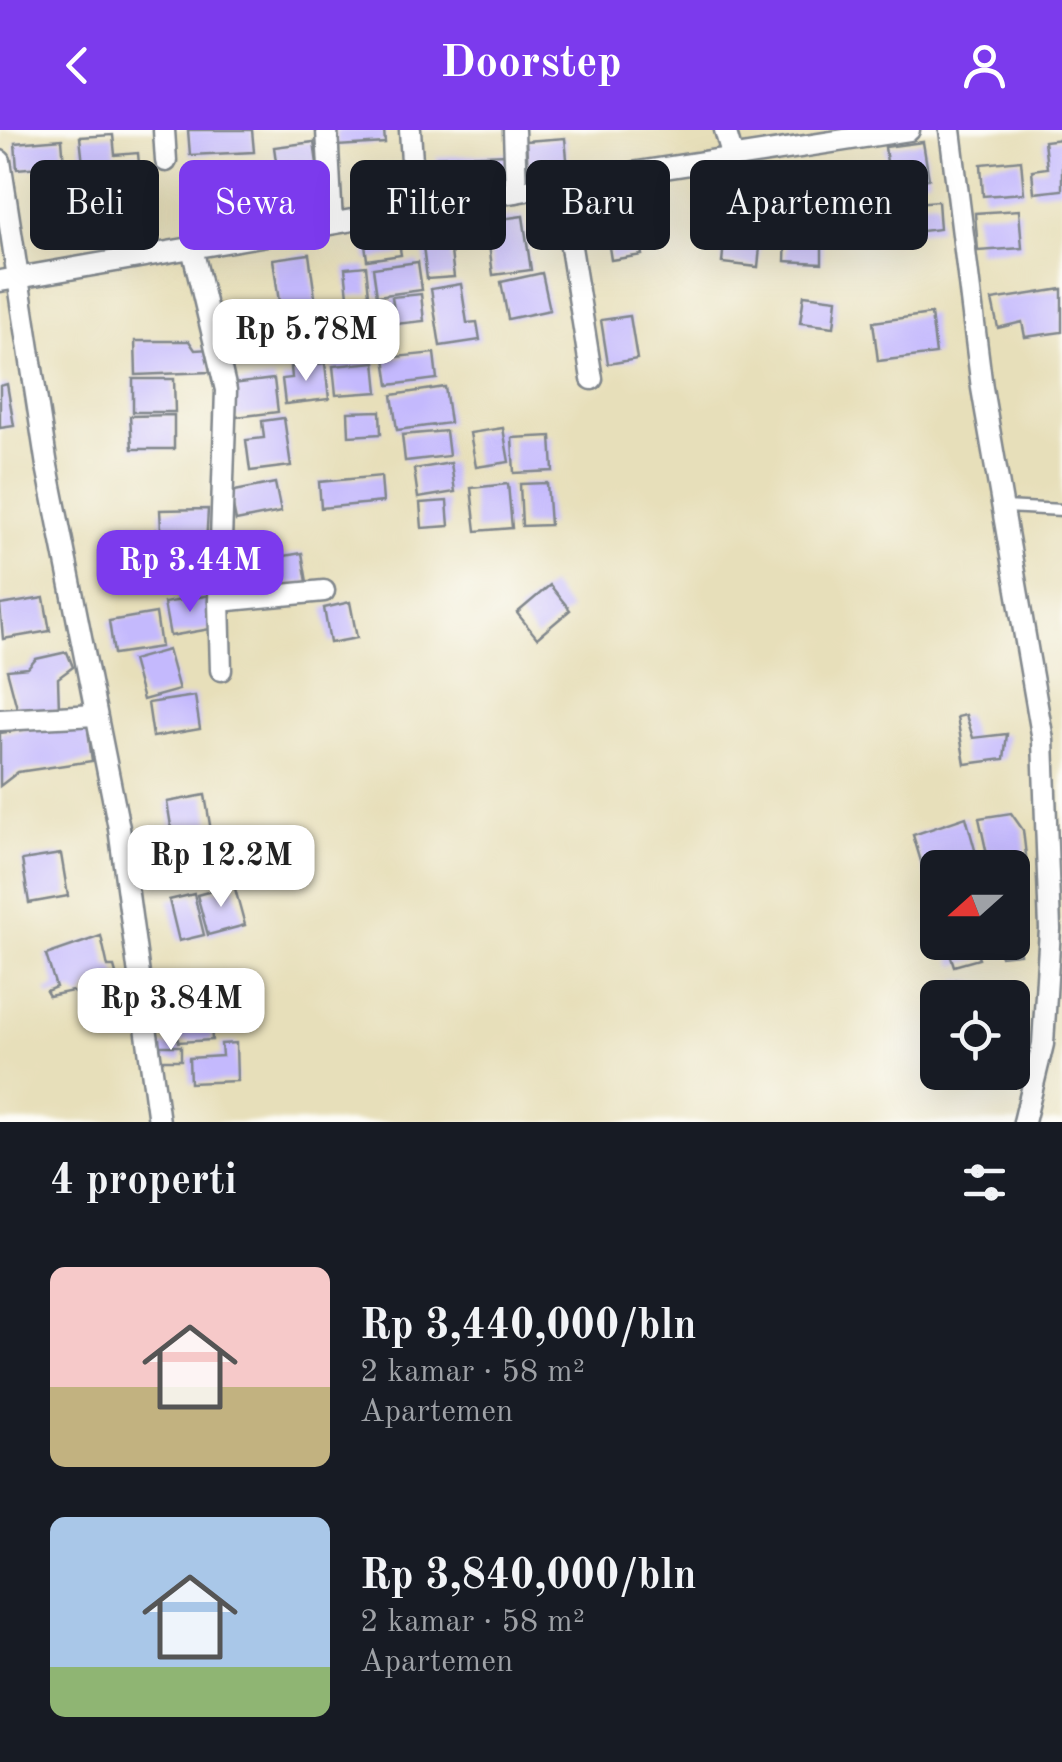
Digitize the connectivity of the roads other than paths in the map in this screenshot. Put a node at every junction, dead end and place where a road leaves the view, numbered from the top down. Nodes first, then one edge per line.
1 (164, 130) edge
2 (328, 130) edge
3 (410, 130) edge
4 (514, 130) edge
5 (725, 130) edge
6 (909, 130) edge
7 (950, 130) edge
8 (828, 136) edge
9 (733, 157) junction
10 (412, 160) edge
11 (0, 161) edge
12 (166, 161) dead end
13 (670, 167) edge
14 (526, 190) edge
15 (516, 192) junction
16 (506, 194) edge
17 (350, 220) edge
18 (332, 223) joint
19 (180, 250) edge
20 (192, 250) edge
21 (571, 250) edge
22 (9, 279) edge
23 (592, 379) dead end
24 (1002, 506) junction
25 (1062, 510) edge
26 (324, 591) dead end
27 (219, 601) junction
28 (220, 670) dead end
29 (96, 715) junction
30 (0, 720) edge
31 (159, 1122) edge
32 (1024, 1122) edge

1 - 12 street
2 - 18 street
3 - 10 street
4 - 15 street
5 - 9 street
6 - 8 street
7 - 24 street
8 - 9 street
9 - 13 street
11 - 22 street
14 - 15 street
15 - 16 street
17 - 18 street
19 - 22 street
20 - 27 street
21 - 23 street
22 - 29 street
24 - 25 lane
24 - 32 street
26 - 27 street
27 - 28 street
29 - 30 street
29 - 31 street

